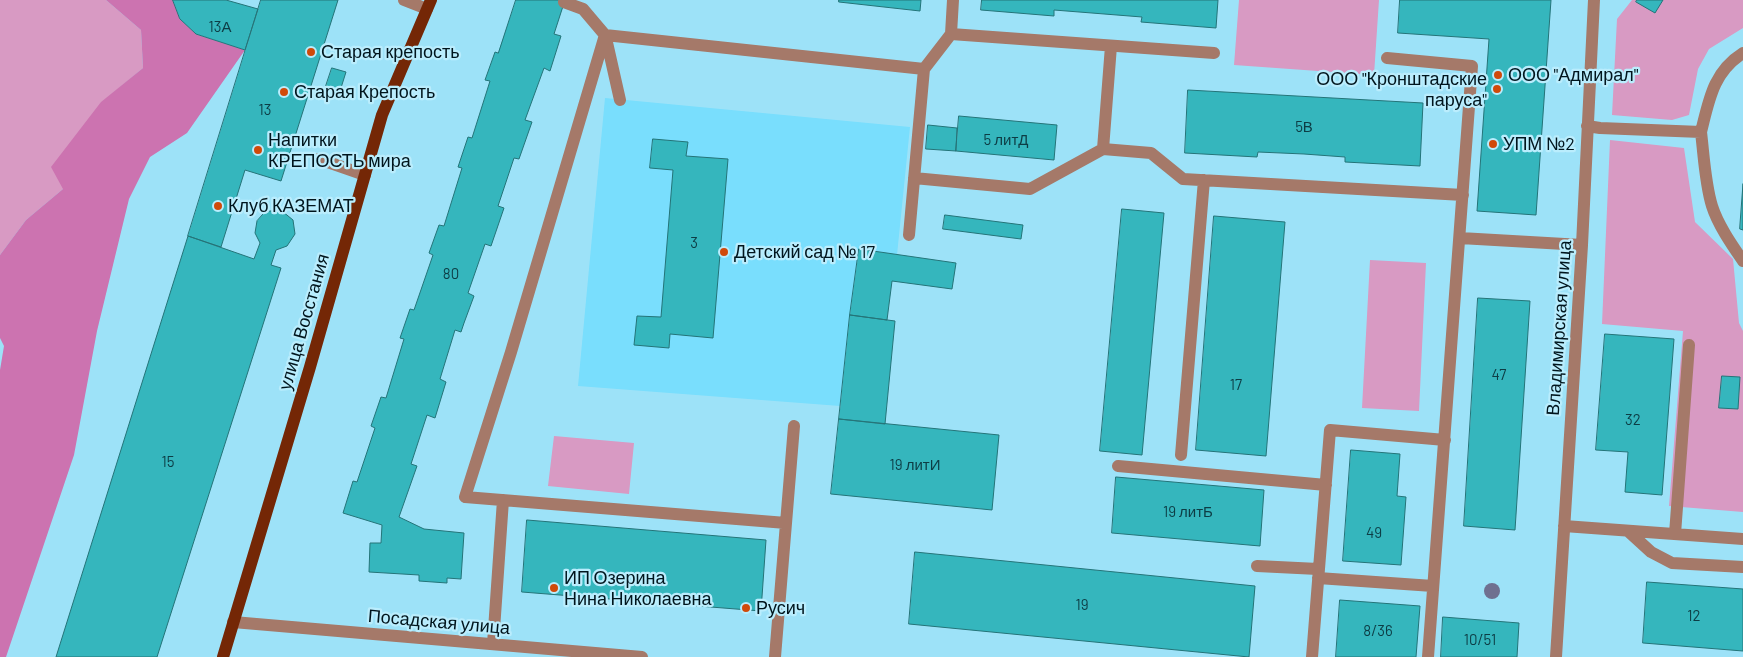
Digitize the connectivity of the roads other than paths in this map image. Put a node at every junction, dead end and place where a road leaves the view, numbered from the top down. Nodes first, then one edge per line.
1 (404, 0) edge
2 (953, 0) edge
3 (1594, 0) edge
4 (564, 2) dead end
5 (429, 4) edge
6 (951, 34) junction
7 (605, 35) junction
8 (1111, 46) junction
9 (1214, 53) dead end
10 (1743, 53) edge
11 (1387, 58) dead end
12 (924, 69) junction
13 (620, 100) dead end
14 (1587, 126) junction
15 (1701, 132) junction
16 (1103, 149) junction
17 (319, 159) dead end
18 (365, 175) junction
19 (914, 178) junction
20 (1204, 180) junction
21 (1463, 195) junction
22 (909, 236) dead end
23 (1460, 238) junction
24 (1582, 245) junction
25 (1743, 261) edge
26 (1689, 345) dead end
27 (794, 426) dead end
28 (1445, 440) junction
29 (1181, 455) dead end
30 (1118, 466) dead end
31 (1326, 485) junction
32 (503, 500) junction
33 (786, 523) junction
34 (1564, 526) junction
35 (1628, 531) junction
36 (1676, 534) junction
37 (1743, 539) edge
38 (1257, 566) dead end
39 (1743, 568) edge
40 (1318, 573) junction
41 (1433, 586) junction
42 (233, 622) junction
43 (493, 644) junction
44 (223, 657) edge
45 (637, 657) edge
46 (642, 657) edge
47 (776, 657) edge
48 (1312, 657) edge
49 (1428, 657) edge
50 (1556, 657) edge

1 - 5 street
2 - 6 street
3 - 14 street, Владимирская улица
4 - 7 street
5 - 18 main road, улица Восстания
6 - 8 street
6 - 12 street
7 - 12 street
7 - 13 street
7 - 32 street
8 - 9 street
8 - 16 street
10 - 15 street
11 - 21 street
12 - 19 street
14 - 15 street
14 - 24 street, Владимирская улица
15 - 25 street
16 - 19 street
16 - 20 street
17 - 18 street
18 - 42 main road, улица Восстания
19 - 22 street
20 - 21 street
20 - 29 street
21 - 23 street
23 - 24 street
23 - 28 street
24 - 34 street, Владимирская улица
26 - 36 street
27 - 33 street
28 - 31 street
28 - 41 street
30 - 31 street
31 - 40 street
32 - 33 street
32 - 43 street
33 - 47 street
34 - 35 street
34 - 50 street, Владимирская улица
35 - 36 street
35 - 39 street
36 - 37 street
38 - 40 street
40 - 41 street
40 - 48 street
41 - 49 street
42 - 43 street, Посадская улица
42 - 44 main road, улица Восстания
43 - 45 street, Посадская улица
45 - 46 street, Посадская улица

